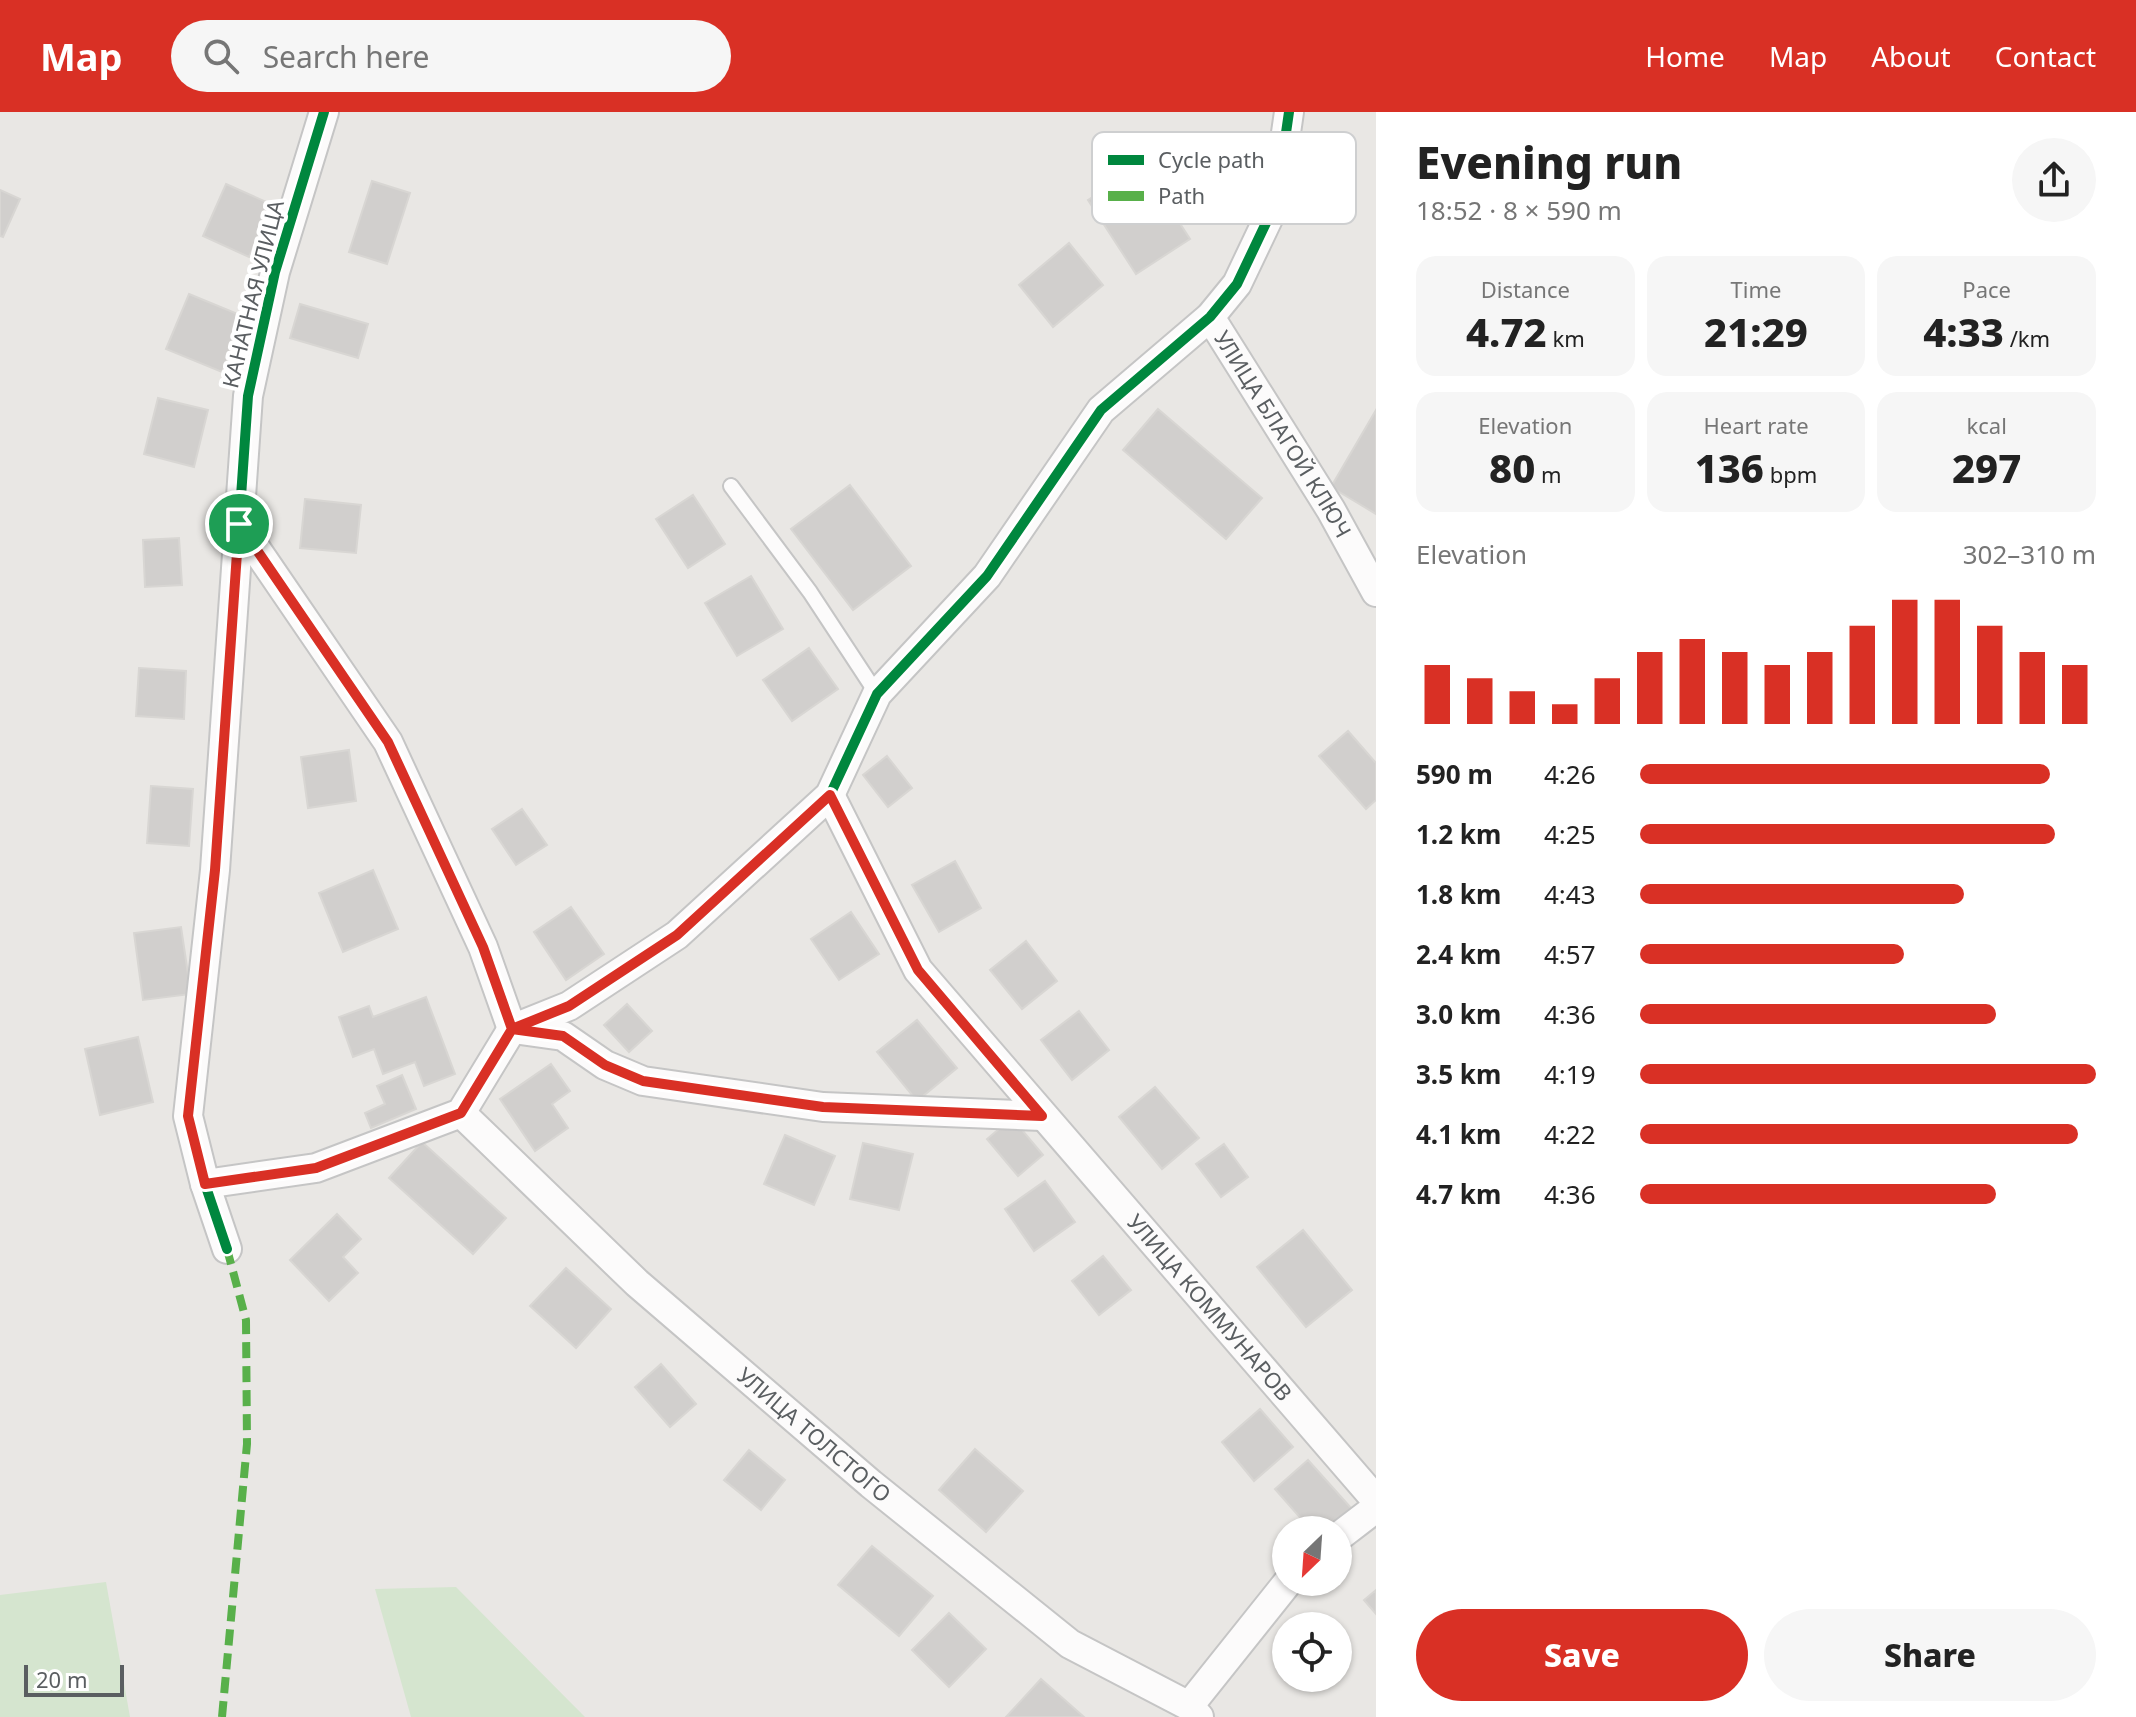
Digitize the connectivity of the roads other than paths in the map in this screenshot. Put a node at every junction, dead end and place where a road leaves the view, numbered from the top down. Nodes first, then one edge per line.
1 (324, 112) edge
2 (1289, 112) edge
3 (1286, 132) edge
4 (1266, 224) edge
5 (1210, 317) junction
6 (731, 486) dead end
7 (239, 524) junction
8 (1376, 592) edge
9 (877, 694) junction
10 (830, 795) junction
11 (512, 1029) junction
12 (461, 1113) junction
13 (1042, 1116) junction
14 (205, 1184) junction
15 (227, 1249) dead end
16 (1376, 1500) edge
17 (1376, 1508) edge
18 (1352, 1526) edge
19 (1278, 1596) edge
20 (1194, 1712) edge

1 - 7 street, КАНАТНАЯ УЛИЦА
2 - 3 street, УЛИЦА БЛАГОЙ КЛЮЧ
4 - 5 street, УЛИЦА БЛАГОЙ КЛЮЧ
5 - 8 street, УЛИЦА БЛАГОЙ КЛЮЧ
5 - 9 street, УЛИЦА БЛАГОЙ КЛЮЧ
6 - 9 lane
7 - 11 street
7 - 14 street, КАНАТНАЯ УЛИЦА
9 - 10 street, УЛИЦА БЛАГОЙ КЛЮЧ
10 - 11 street, УЛИЦА БЛАГОЙ КЛЮЧ
10 - 13 street, УЛИЦА КОММУНАРОВ
11 - 12 street
11 - 13 street
12 - 14 street
12 - 20 street, УЛИЦА ТОЛСТОГО
13 - 16 street, УЛИЦА КОММУНАРОВ
14 - 15 street, КАНАТНАЯ УЛИЦА
17 - 18 street
19 - 20 street

